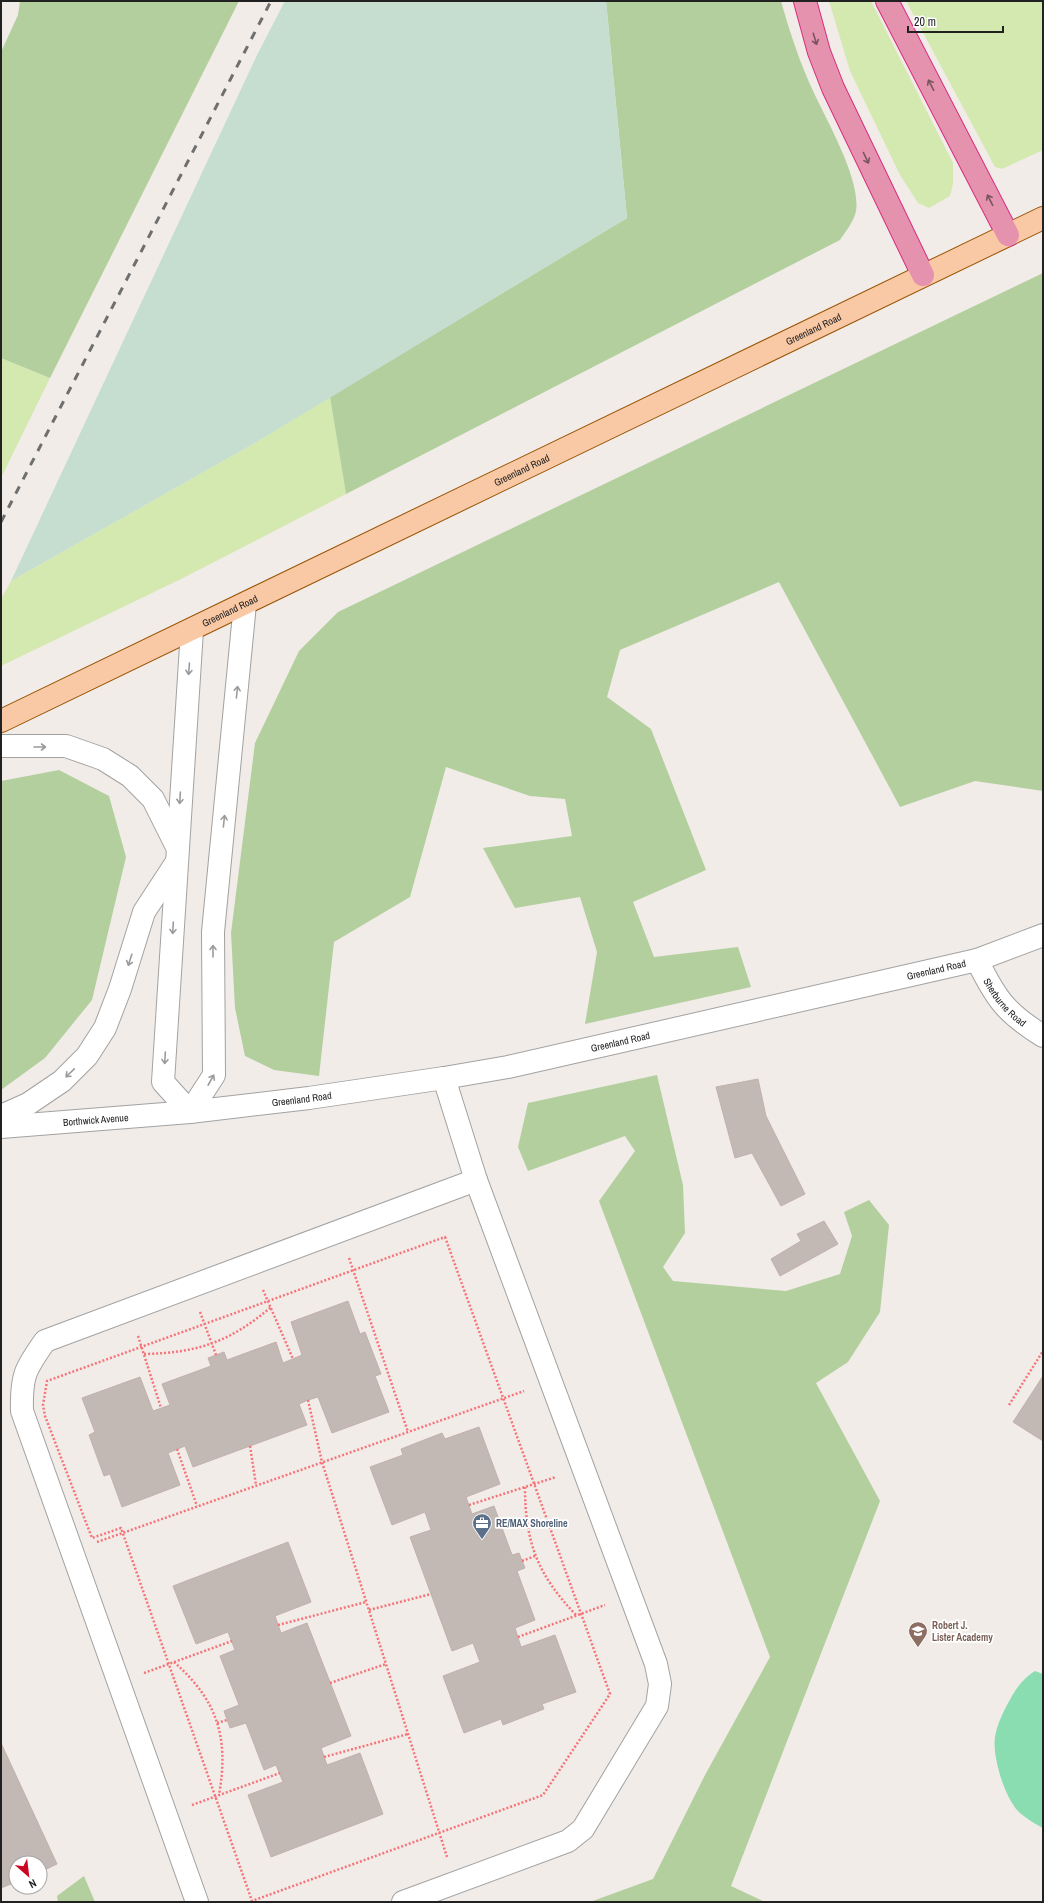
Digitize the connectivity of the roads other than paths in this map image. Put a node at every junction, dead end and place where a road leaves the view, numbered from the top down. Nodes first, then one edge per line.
1 (805, 1) edge
2 (887, 1) edge
3 (1043, 218) edge
4 (1008, 235) junction
5 (923, 275) junction
6 (245, 604) junction
7 (192, 630) junction
8 (1, 721) edge
9 (1, 746) edge
10 (177, 854) junction
11 (1043, 935) edge
12 (977, 960) junction
13 (1043, 1036) edge
14 (444, 1078) junction
15 (190, 1112) junction
16 (1, 1116) edge
17 (1, 1127) edge
18 (476, 1180) junction
19 (197, 1902) edge
20 (403, 1902) edge

1 -> 5 highway
4 -> 2 highway
3 - 4 main road, Greenland Road
4 - 5 main road, Greenland Road
5 - 6 main road, Greenland Road
6 - 7 main road, Greenland Road
15 -> 6 street
7 - 8 main road, Greenland Road
7 -> 10 street
9 -> 10 street
10 -> 15 street
10 -> 16 street
11 - 12 street, Greenland Road
12 - 13 street, Sherburne Road
12 - 14 street, Greenland Road
14 - 15 street, Greenland Road
14 - 18 street
15 - 17 street, Borthwick Avenue
18 - 19 street
18 - 20 street

